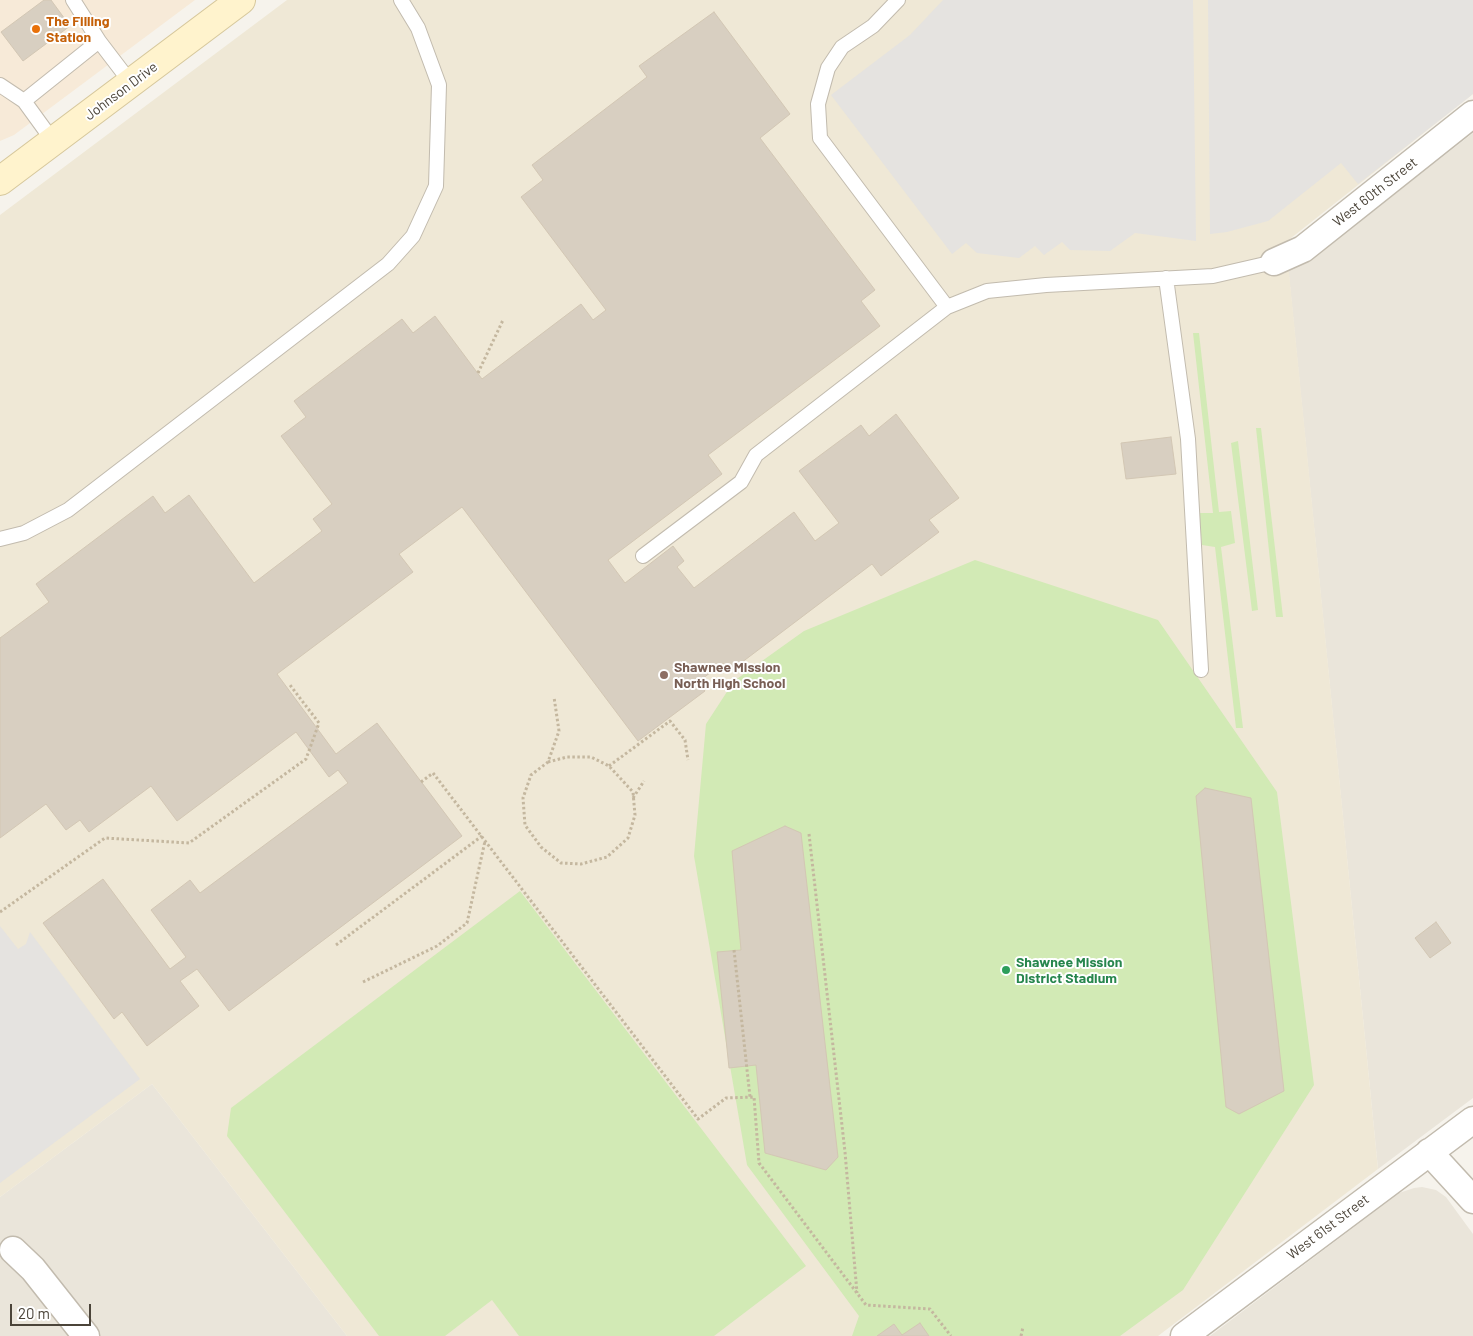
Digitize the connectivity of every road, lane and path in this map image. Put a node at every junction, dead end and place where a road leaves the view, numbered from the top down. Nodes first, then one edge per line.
1 (73, 0) edge
2 (241, 0) edge
3 (401, 0) edge
4 (898, 0) edge
5 (99, 41) junction
6 (131, 83) junction
7 (0, 85) edge
8 (24, 101) junction
9 (1473, 114) edge
10 (53, 141) junction
11 (0, 181) edge
12 (1274, 262) joint
13 (1166, 278) junction
14 (947, 307) junction
15 (503, 320) dead end
16 (478, 373) dead end
17 (0, 539) edge
18 (642, 556) dead end
19 (1200, 670) dead end
20 (290, 685) dead end
21 (554, 697) dead end
22 (688, 760) dead end
23 (548, 762) junction
24 (609, 766) junction
25 (421, 782) dead end
26 (644, 782) dead end
27 (633, 798) junction
28 (810, 834) dead end
29 (482, 836) junction
30 (485, 840) junction
31 (0, 912) edge
32 (336, 945) dead end
33 (734, 950) dead end
34 (363, 982) dead end
35 (750, 1097) junction
36 (1473, 1120) edge
37 (1429, 1152) junction
38 (1473, 1200) edge
39 (13, 1250) dead end
40 (858, 1294) junction
41 (1023, 1327) dead end
42 (86, 1336) edge
43 (951, 1336) edge
44 (1021, 1336) edge
45 (1184, 1336) edge

1 - 5 lane
2 - 6 main road, Johnson Drive
3 - 17 lane
4 - 14 lane
5 - 6 lane
5 - 8 lane
6 - 10 main road, Johnson Drive
7 - 8 lane
8 - 10 lane
9 - 12 street, West 60th Street
10 - 11 main road, Johnson Drive
12 - 13 lane
13 - 14 lane
13 - 19 lane
14 - 18 lane
15 - 16 path
20 - 31 path
21 - 23 path
22 - 24 path
23 - 24 path
23 - 27 path
24 - 27 path
25 - 29 path
26 - 27 path
28 - 40 path
29 - 30 path
29 - 32 path
30 - 34 path
30 - 35 path
33 - 35 path
35 - 40 path
36 - 37 street, West 61st Street
37 - 38 street
37 - 45 street, West 61st Street
39 - 42 street
40 - 43 path
41 - 44 path

